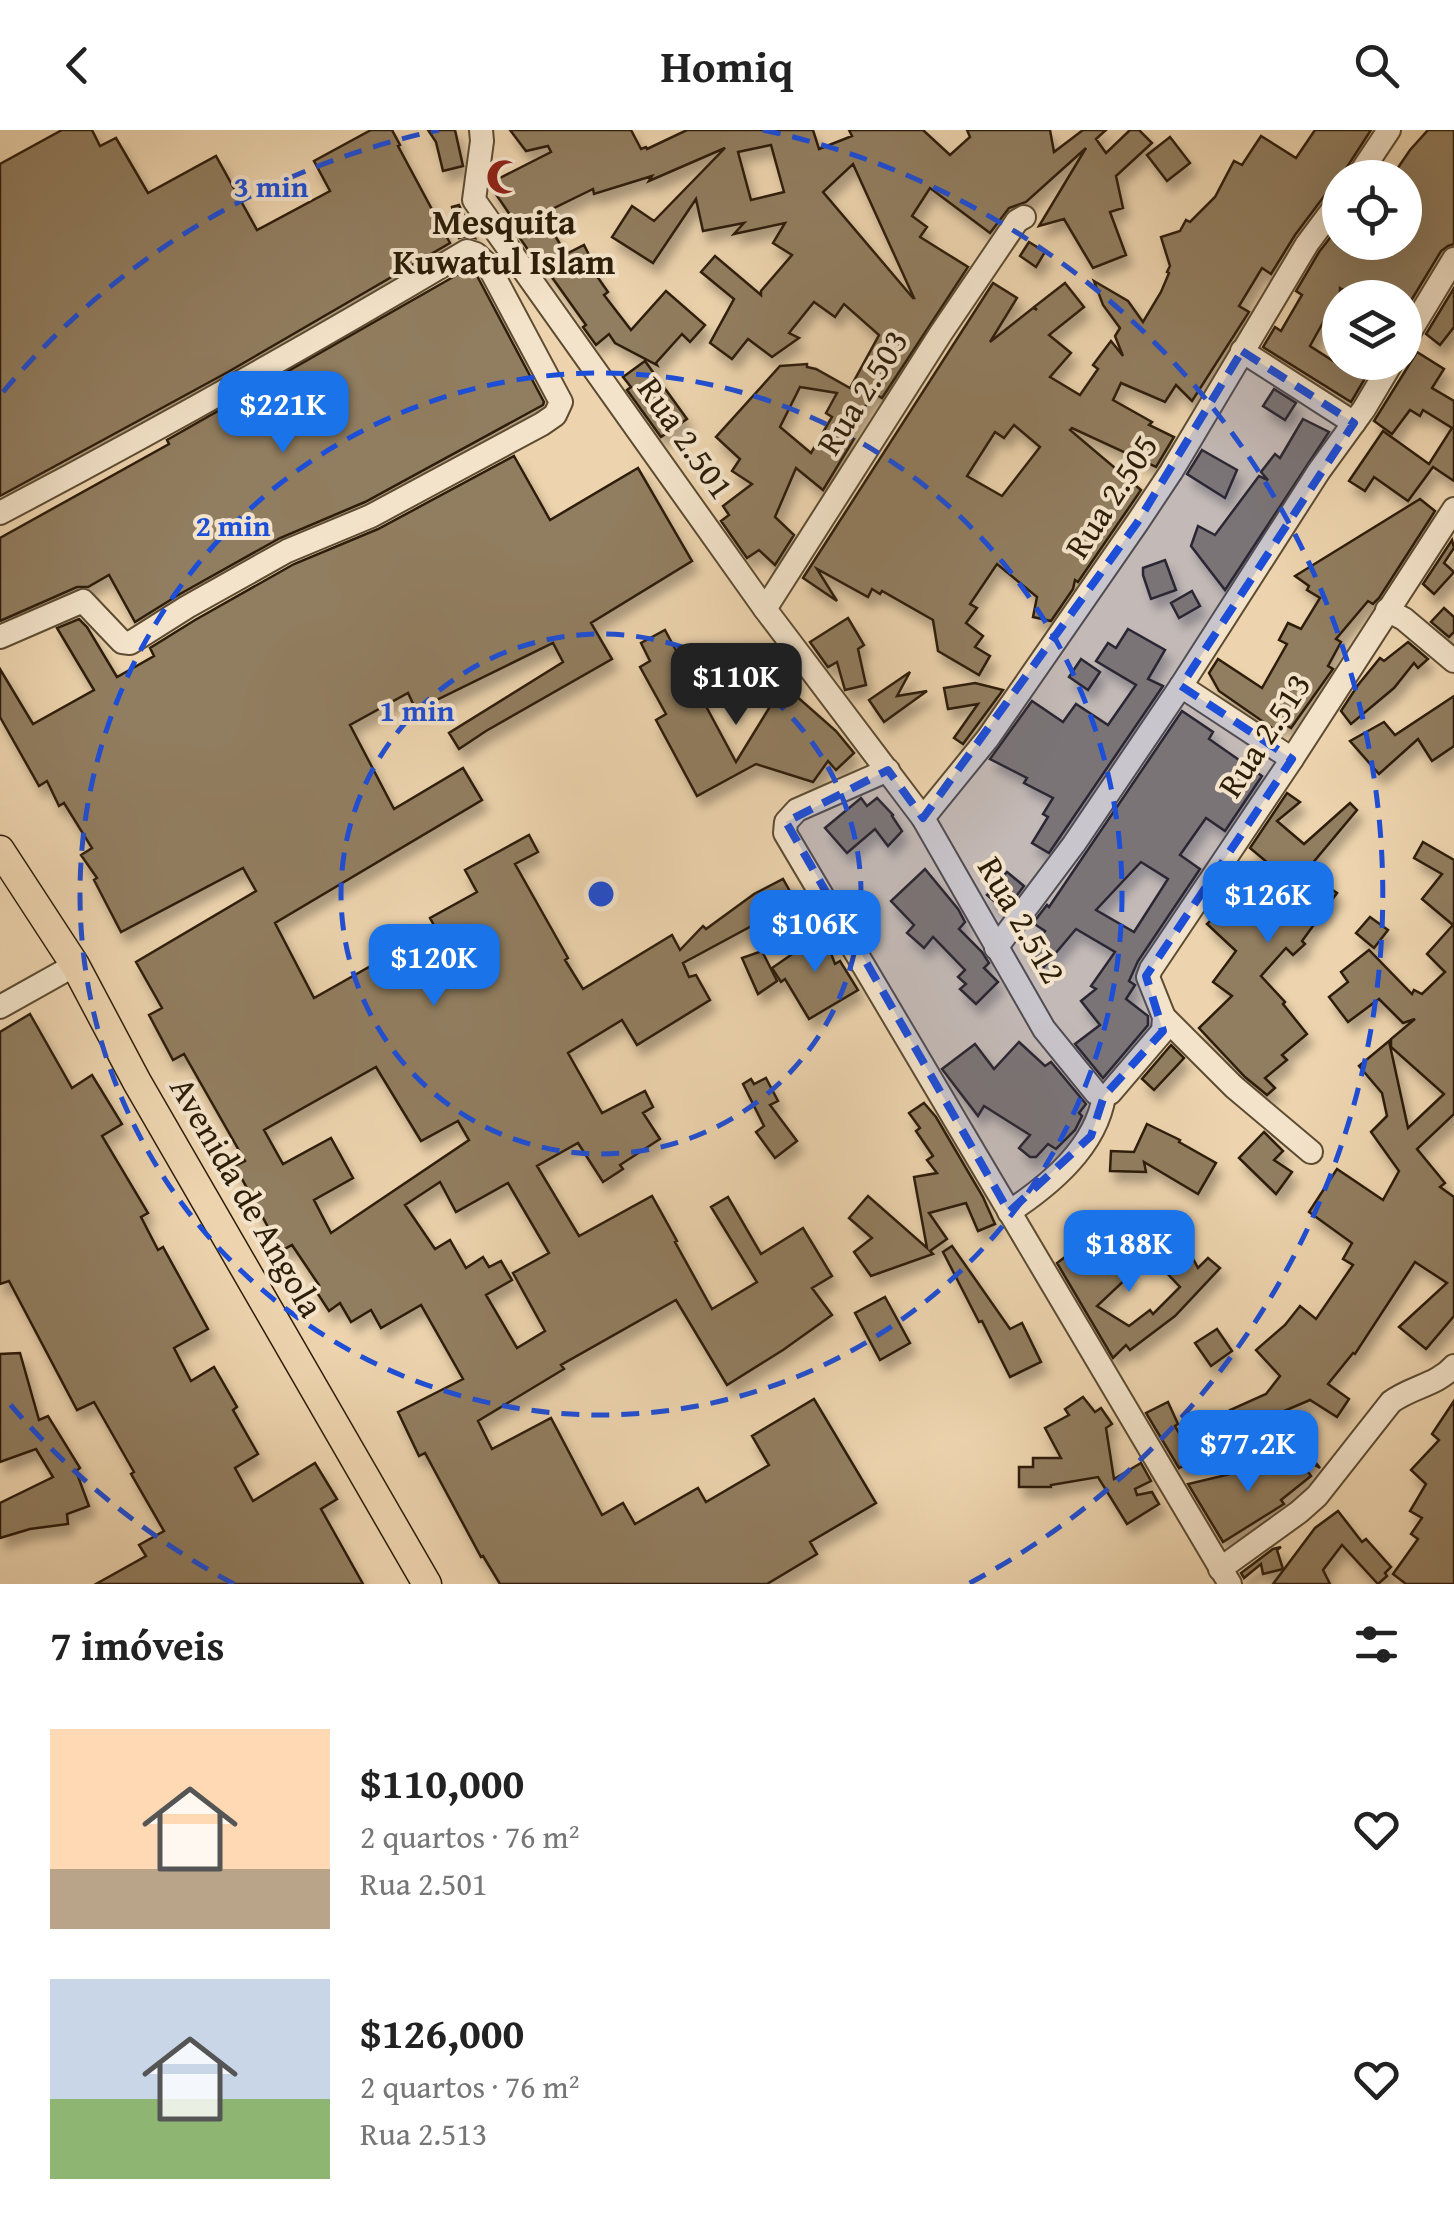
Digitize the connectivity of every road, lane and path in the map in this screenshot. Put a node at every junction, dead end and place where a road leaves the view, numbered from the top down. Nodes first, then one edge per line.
1 (480, 130) edge
2 (1388, 130) edge
3 (1369, 160) edge
4 (1024, 217) dead end
5 (1322, 225) edge
6 (1454, 259) edge
7 (1422, 312) edge
8 (1242, 351) junction
9 (1381, 380) edge
10 (1354, 423) junction
11 (1454, 509) edge
12 (0, 513) edge
13 (764, 609) junction
14 (1387, 610) junction
15 (0, 638) edge
16 (1454, 661) edge
17 (1180, 686) junction
18 (1292, 759) junction
19 (888, 770) junction
20 (923, 818) junction
21 (0, 850) edge
22 (996, 948) junction
23 (75, 966) junction
24 (0, 1007) edge
25 (1164, 1018) junction
26 (1104, 1096) junction
27 (1311, 1152) dead end
28 (1009, 1212) junction
29 (1454, 1366) edge
30 (1225, 1576) edge
31 (426, 1584) edge

1 - 13 street, Rua 2.501
2 - 3 street
4 - 13 street, Rua 2.503
5 - 8 street, Rua 2.505
6 - 7 street
8 - 10 street
8 - 20 street, Rua 2.505
9 - 10 street
10 - 17 street
11 - 14 street, Rua 2.513
12 - 15 street
13 - 19 street, Rua 2.501
14 - 16 street
14 - 18 street, Rua 2.513
17 - 18 street
17 - 22 street
18 - 25 street, Rua 2.513
19 - 20 street, Rua 2.512
19 - 28 street
20 - 22 street, Rua 2.512
21 - 23 main road, Avenida de Angola
22 - 26 street, Rua 2.512
23 - 24 street
23 - 31 main road, Avenida de Angola
25 - 26 street
25 - 27 street
26 - 28 street
28 - 30 street
29 - 30 street

